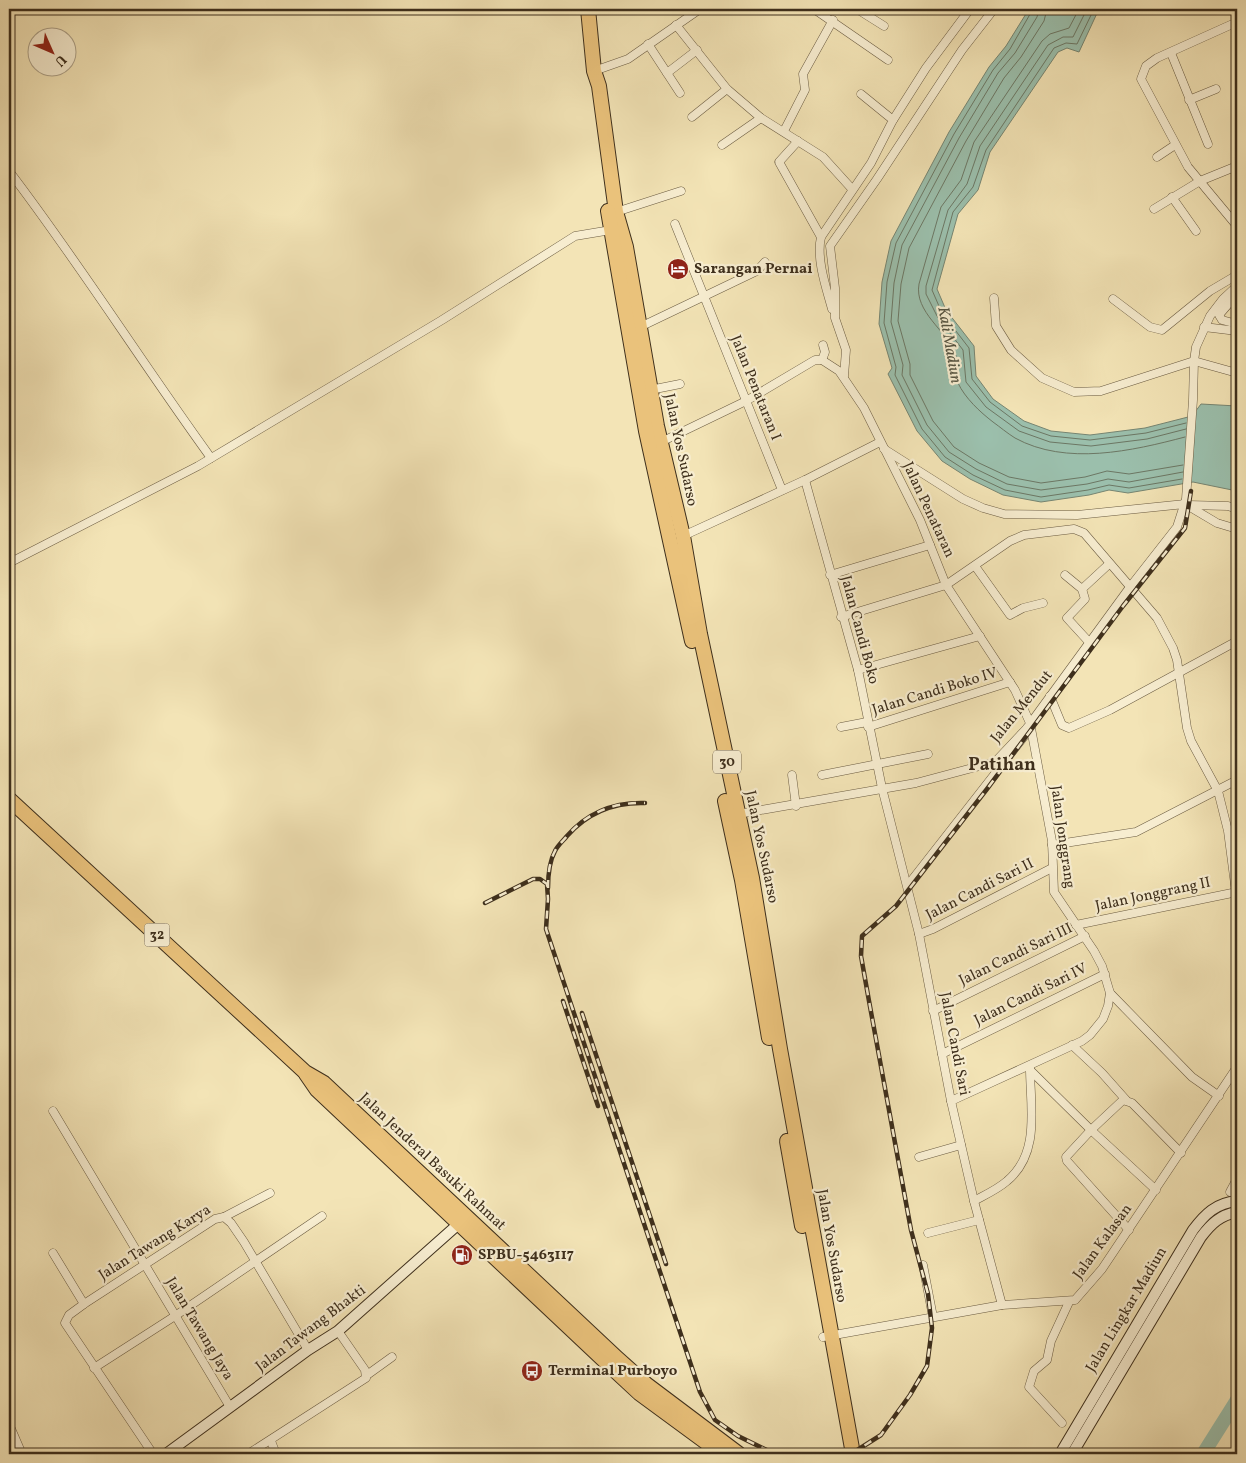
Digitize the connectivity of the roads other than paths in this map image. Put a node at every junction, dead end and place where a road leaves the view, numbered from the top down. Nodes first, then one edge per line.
1 (588, 9) edge
2 (700, 9) edge
3 (814, 9) edge
4 (856, 9) edge
5 (970, 9) edge
6 (994, 9) edge
7 (833, 20) junction
8 (1237, 22) edge
9 (676, 25) junction
10 (884, 26) dead end
11 (648, 44) junction
12 (697, 50) junction
13 (1171, 52) junction
14 (888, 60) dead end
15 (594, 71) junction
16 (667, 73) junction
17 (728, 89) junction
18 (1216, 89) dead end
19 (680, 93) dead end
20 (861, 94) dead end
21 (1189, 100) junction
22 (692, 117) dead end
23 (761, 118) junction
24 (893, 120) junction
25 (784, 132) junction
26 (798, 141) junction
27 (1208, 144) dead end
28 (722, 145) dead end
29 (1175, 145) junction
30 (1156, 157) dead end
31 (1237, 166) edge
32 (9, 171) edge
33 (1200, 181) junction
34 (852, 189) junction
35 (681, 191) dead end
36 (1172, 197) junction
37 (1154, 209) dead end
38 (616, 212) junction
39 (1236, 222) edge
40 (675, 224) dead end
41 (611, 230) junction
42 (1196, 231) dead end
43 (821, 237) junction
44 (620, 249) junction
45 (765, 262) dead end
46 (1237, 275) edge
47 (1237, 286) edge
48 (1237, 294) edge
49 (703, 296) junction
50 (994, 298) dead end
51 (1114, 299) dead end
52 (835, 318) junction
53 (1237, 324) edge
54 (1204, 326) junction
55 (640, 327) junction
56 (1237, 331) edge
57 (823, 344) dead end
58 (822, 360) junction
59 (1194, 361) junction
60 (845, 369) junction
61 (1237, 373) edge
62 (680, 384) dead end
63 (650, 390) junction
64 (746, 401) junction
65 (661, 442) junction
66 (882, 446) junction
67 (211, 458) junction
68 (805, 480) junction
69 (782, 490) junction
70 (1187, 505) junction
71 (1237, 509) edge
72 (1237, 530) edge
73 (682, 536) junction
74 (930, 545) junction
75 (9, 563) edge
76 (1109, 564) junction
77 (975, 566) junction
78 (830, 575) junction
79 (1065, 575) dead end
80 (946, 585) junction
81 (1130, 588) junction
82 (1082, 589) junction
83 (1043, 603) dead end
84 (841, 617) junction
85 (696, 635) junction
86 (980, 636) junction
87 (1237, 641) edge
88 (1089, 642) junction
89 (858, 670) junction
90 (1179, 673) junction
91 (1010, 682) junction
92 (1050, 696) junction
93 (868, 725) junction
94 (1029, 726) junction
95 (841, 727) dead end
96 (928, 754) dead end
97 (877, 764) junction
98 (997, 765) junction
99 (792, 775) dead end
100 (822, 775) dead end
101 (1237, 780) edge
102 (882, 788) junction
103 (1218, 791) junction
104 (9, 799) edge
105 (796, 806) junction
106 (738, 814) junction
107 (1052, 845) junction
108 (1052, 868) junction
109 (908, 885) junction
110 (1237, 895) edge
111 (1076, 925) junction
112 (919, 934) junction
113 (1085, 936) junction
114 (1105, 974) junction
115 (1110, 993) junction
116 (933, 1011) junction
117 (1072, 1045) junction
118 (942, 1054) junction
119 (1237, 1066) edge
120 (1030, 1068) junction
121 (1219, 1096) junction
122 (1126, 1100) junction
123 (950, 1101) junction
124 (53, 1111) dead end
125 (1092, 1130) junction
126 (961, 1144) junction
127 (1181, 1153) junction
128 (919, 1157) dead end
129 (1237, 1179) edge
130 (1156, 1190) junction
131 (1230, 1192) dead end
132 (270, 1193) dead end
133 (974, 1201) junction
134 (1237, 1201) edge
135 (1237, 1212) edge
136 (322, 1216) dead end
137 (224, 1217) junction
138 (462, 1220) junction
139 (979, 1220) junction
140 (1128, 1230) junction
141 (928, 1232) dead end
142 (53, 1252) dead end
143 (256, 1262) junction
144 (144, 1264) junction
145 (924, 1265) dead end
146 (1069, 1302) junction
147 (84, 1304) junction
148 (1002, 1305) junction
149 (175, 1316) junction
150 (933, 1317) junction
151 (570, 1321) junction
152 (338, 1331) junction
153 (827, 1336) junction
154 (308, 1350) junction
155 (392, 1357) dead end
156 (94, 1368) junction
157 (367, 1375) junction
158 (230, 1407) junction
159 (1062, 1423) dead end
160 (9, 1424) edge
161 (270, 1441) junction
162 (22, 1454) edge
163 (153, 1454) edge
164 (166, 1454) edge
165 (248, 1454) edge
166 (276, 1454) edge
167 (722, 1454) edge
168 (739, 1454) edge
169 (844, 1454) edge
170 (854, 1454) edge
171 (1060, 1454) edge
172 (1072, 1454) edge

1 - 15 highway, Jalan Yos Sudarso / 30
2 - 9 street
3 - 7 street
4 - 10 street
5 - 24 street
6 - 52 street
7 - 14 street
7 - 25 street
8 - 13 street
9 - 11 street
9 - 12 street
11 - 15 street
11 - 16 street
12 - 16 street
12 - 17 street
13 - 21 street
13 - 29 street
15 - 38 highway, Jalan Yos Sudarso / 30
15 - 41 highway, Jalan Yos Sudarso / 30
16 - 19 street
17 - 22 street
17 - 23 street
18 - 21 street
20 - 24 street
21 - 27 street
23 - 25 street
23 - 28 street
24 - 34 street
25 - 26 street
26 - 34 street
26 - 43 street
29 - 30 street
29 - 33 street
31 - 33 street
32 - 67 street
33 - 36 street
33 - 39 street
34 - 43 street
35 - 38 street
36 - 37 street
36 - 42 street
38 - 44 highway, Jalan Yos Sudarso / 30
40 - 49 street, Jalan Penataran I
41 - 44 highway, Jalan Yos Sudarso / 30
41 - 67 street
43 - 52 street
44 - 55 highway, Jalan Yos Sudarso / 30
44 - 85 highway, Jalan Yos Sudarso / 30
45 - 49 street
46 - 51 street
47 - 54 street, Jalan Mendut
48 - 53 street
49 - 55 street
49 - 64 street, Jalan Penataran I
50 - 59 street
52 - 60 street
54 - 56 street
54 - 59 street, Jalan Mendut
55 - 63 highway, Jalan Yos Sudarso / 30
57 - 58 street
58 - 60 street
58 - 64 street
59 - 61 street
59 - 70 street, Jalan Mendut
60 - 66 street, Jalan Penataran
62 - 63 street
63 - 65 highway, Jalan Yos Sudarso / 30
64 - 65 street
64 - 69 street, Jalan Penataran I
65 - 73 highway, Jalan Yos Sudarso / 30
66 - 68 street
66 - 70 street
66 - 74 street, Jalan Penataran
67 - 75 street
68 - 69 street
68 - 78 street, Jalan Candi Boko
69 - 73 street
70 - 71 street
70 - 72 street
70 - 81 street, Jalan Mendut
73 - 85 highway, Jalan Yos Sudarso / 30
74 - 78 street
74 - 80 street, Jalan Penataran
76 - 77 street, Jalan Penataran
76 - 81 street, Jalan Penataran
76 - 82 street
77 - 80 street, Jalan Penataran
77 - 83 street
78 - 84 street, Jalan Candi Boko
79 - 82 street
80 - 84 street
80 - 86 street, Jalan Jonggrang
81 - 88 street, Jalan Mendut
81 - 90 street, Jalan Penataran
82 - 88 street
84 - 89 street, Jalan Candi Boko
85 - 106 highway, Jalan Yos Sudarso / 30
85 - 153 highway, Jalan Yos Sudarso / 30
86 - 89 street
86 - 91 street, Jalan Jonggrang
87 - 90 street
88 - 92 street, Jalan Mendut
89 - 93 street, Jalan Candi Boko
90 - 92 street
90 - 103 street, Jalan Penataran
91 - 93 street, Jalan Candi Boko IV
91 - 94 street, Jalan Jonggrang
92 - 94 street, Jalan Mendut
93 - 95 street, Jalan Candi Boko IV
93 - 97 street, Jalan Candi Boko
94 - 98 street, Jalan Mendut
94 - 107 street, Jalan Jonggrang
96 - 97 street
97 - 100 street
97 - 102 street, Jalan Candi Boko
98 - 102 street, Jalan Mendut
98 - 109 street
99 - 105 street
101 - 103 street
102 - 105 street, Jalan Mendut
102 - 109 street, Jalan Candi Sari
103 - 107 street
103 - 110 street, Jalan Penataran
104 - 138 highway, Jalan Jenderal Basuki Rahmat / 32
105 - 106 street, Jalan Mendut
106 - 153 highway, Jalan Yos Sudarso / 30
107 - 108 street, Jalan Jonggrang
108 - 111 street, Jalan Jonggrang
108 - 112 street, Jalan Candi Sari II
109 - 112 street, Jalan Candi Sari
110 - 111 street, Jalan Jonggrang II
111 - 113 street, Jalan Jonggrang
112 - 116 street, Jalan Candi Sari
113 - 114 street, Jalan Jonggrang
113 - 116 street, Jalan Candi Sari III
114 - 115 street, Jalan Jonggrang
114 - 118 street, Jalan Candi Sari IV
115 - 117 street, Jalan Jonggrang
115 - 121 street
116 - 118 street, Jalan Candi Sari
117 - 120 street, Jalan Jonggrang
117 - 122 street
118 - 123 street, Jalan Candi Sari
119 - 121 street, Jalan Kalasan
120 - 123 street, Jalan Jonggrang
120 - 125 street
120 - 133 street
121 - 127 street, Jalan Kalasan
122 - 125 street
122 - 127 street
123 - 126 street, Jalan Candi Sari
124 - 144 street, Jalan Tawang Jaya
125 - 130 street
125 - 140 street
126 - 128 street
126 - 133 street, Jalan Candi Sari
127 - 130 street, Jalan Kalasan
129 - 131 street
130 - 140 street, Jalan Kalasan
132 - 137 street
133 - 139 street, Jalan Candi Sari
134 - 171 main road, Jalan Lingkar Madiun
135 - 172 main road, Jalan Lingkar Madiun
136 - 143 street
137 - 143 street, Jalan Tawang Karya
137 - 144 street, Jalan Tawang Karya
138 - 151 highway, Jalan Jenderal Basuki Rahmat / 32
138 - 152 main road, Jalan Tawang Bhakti
139 - 141 street
139 - 148 street, Jalan Candi Sari
140 - 146 street, Jalan Kalasan
142 - 147 street
143 - 149 street
143 - 154 street, Jalan Tawang Karya
144 - 147 street, Jalan Tawang Karya
144 - 149 street, Jalan Tawang Jaya
145 - 150 street
146 - 148 street
146 - 159 street
147 - 156 street, Jalan Tawang Karya
148 - 150 street
149 - 156 street
149 - 158 street, Jalan Tawang Jaya
150 - 153 street
151 - 167 highway, Jalan Jenderal Basuki Rahmat / 32
151 - 168 highway, Jalan Jenderal Basuki Rahmat / 32
152 - 154 main road, Jalan Tawang Bhakti
152 - 157 street
153 - 169 highway, Jalan Yos Sudarso / 30
153 - 170 highway, Jalan Yos Sudarso / 30
154 - 158 main road, Jalan Tawang Bhakti
155 - 157 street
156 - 163 street
157 - 161 street
158 - 164 main road, Jalan Tawang Bhakti
160 - 162 street
161 - 165 street
161 - 166 street

